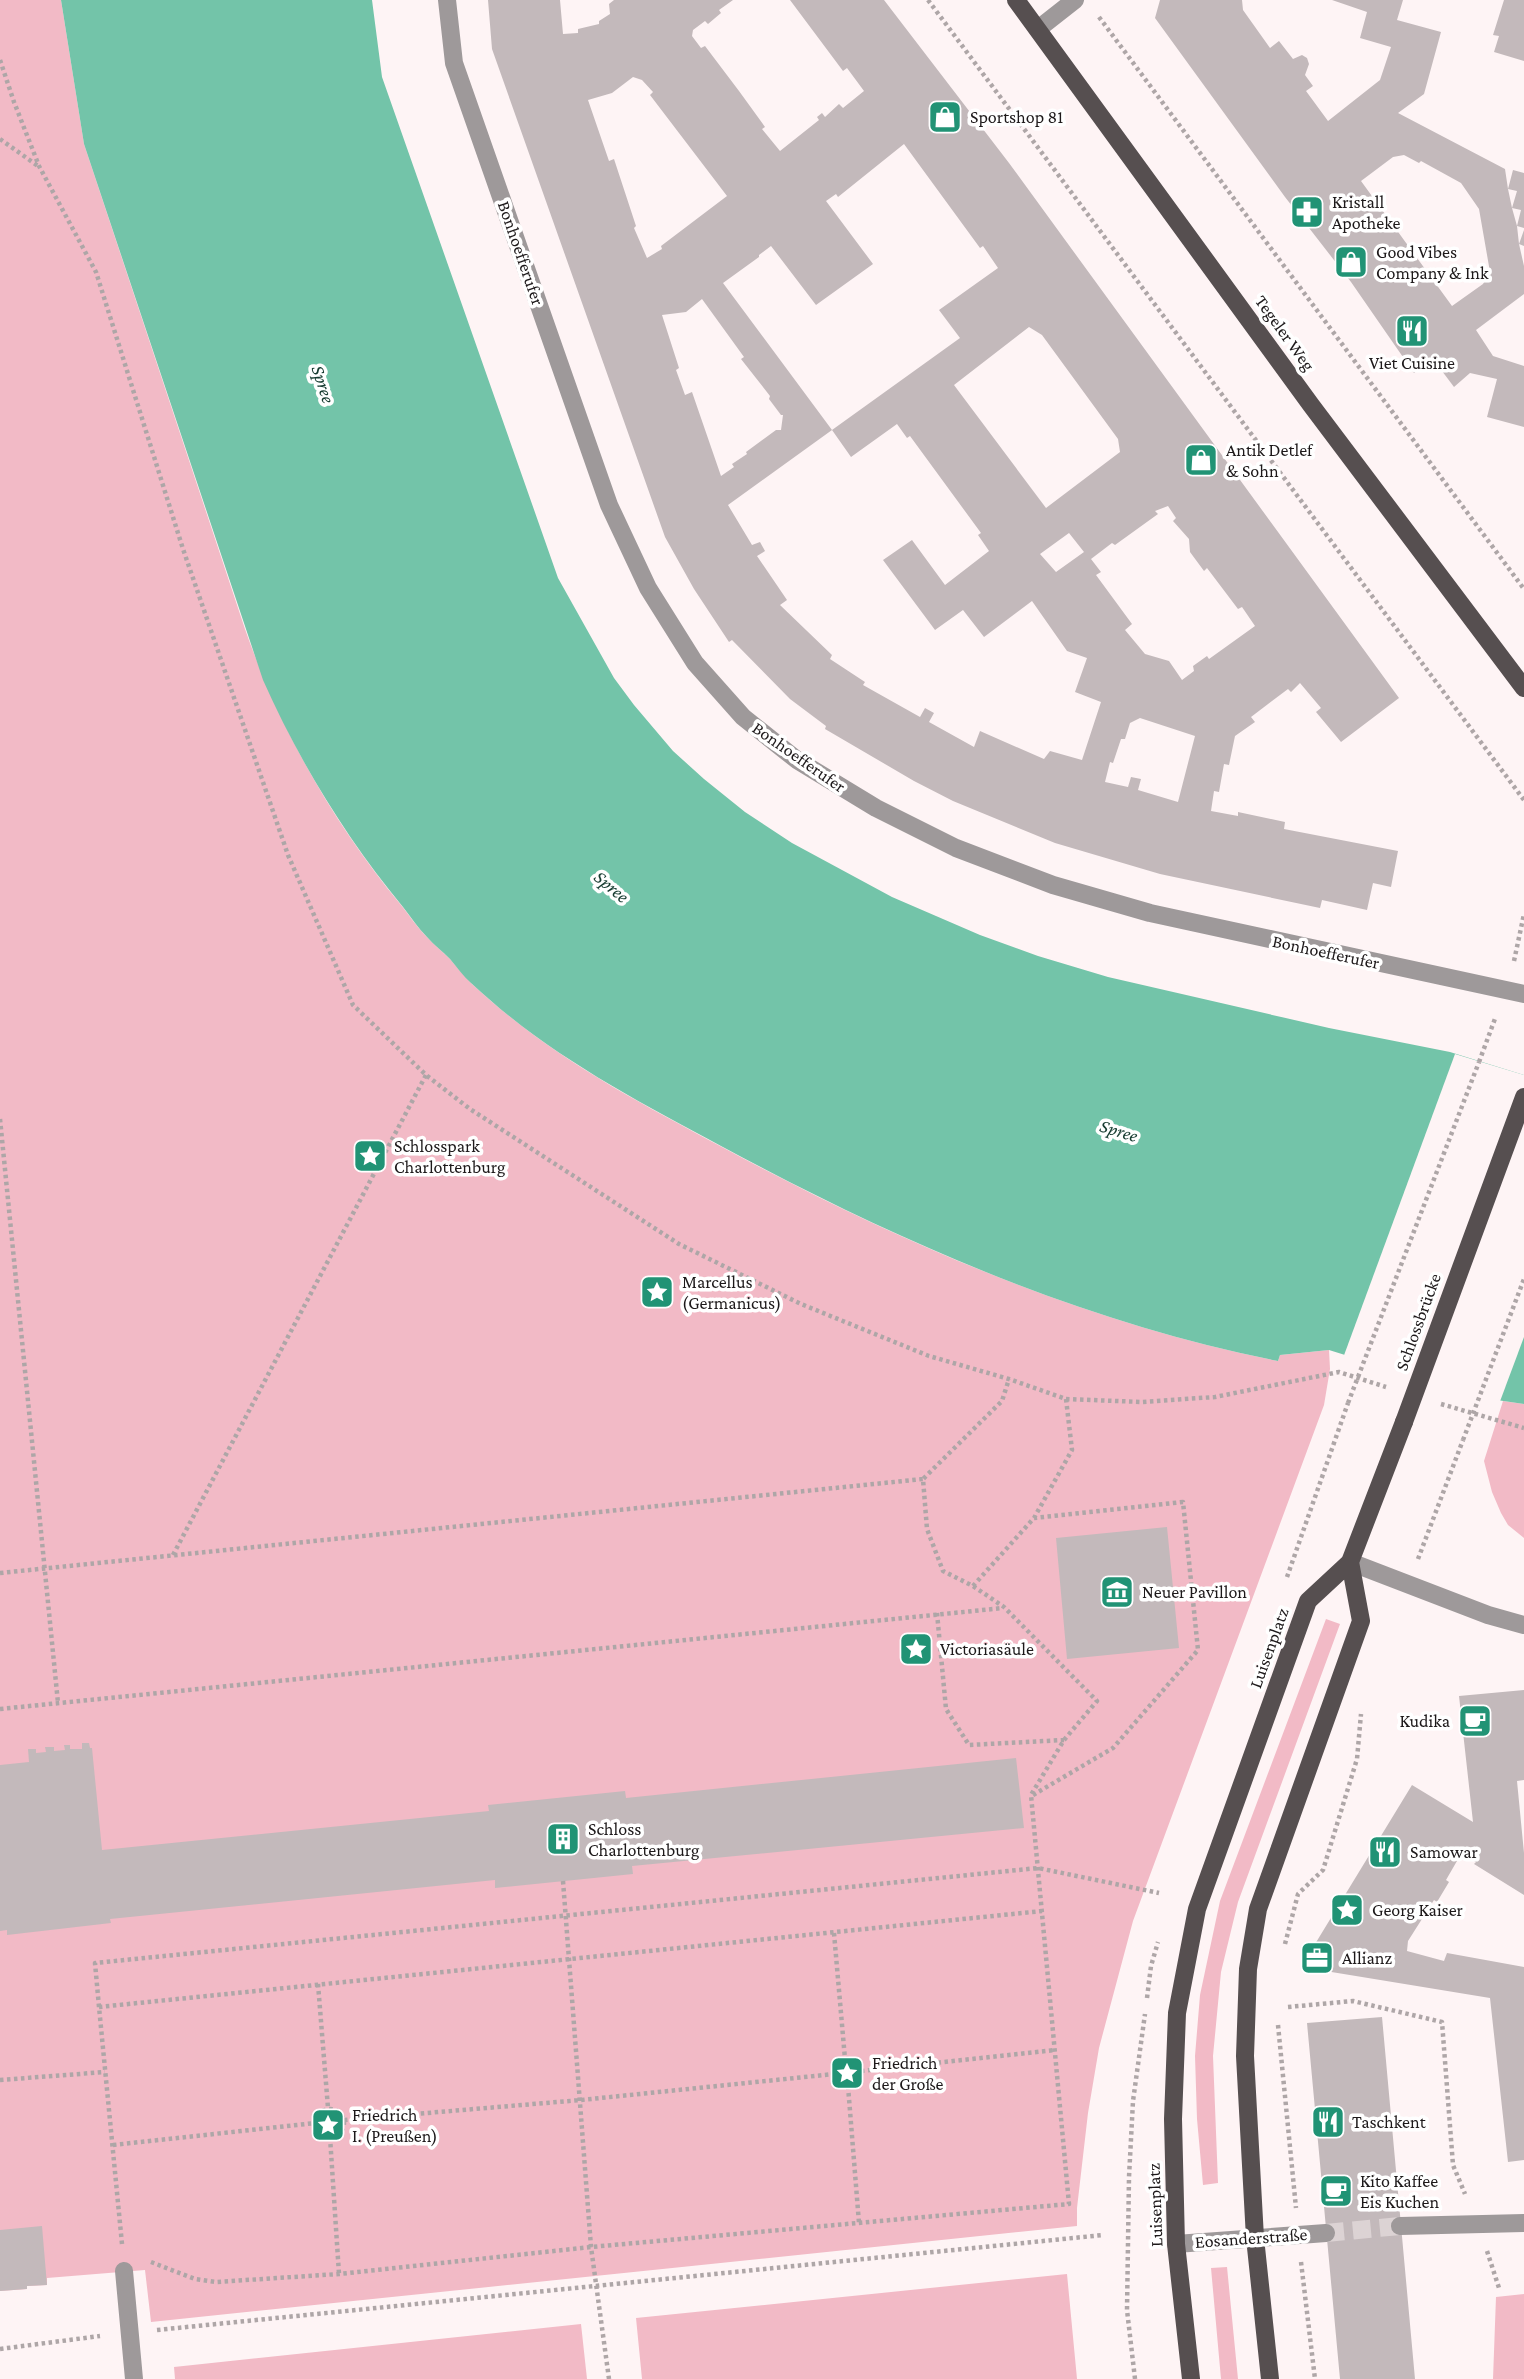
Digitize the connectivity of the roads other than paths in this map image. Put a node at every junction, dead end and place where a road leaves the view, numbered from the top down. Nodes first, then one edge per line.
1 (447, 0) edge
2 (1016, 0) edge
3 (1074, 0) edge
4 (1038, 29) junction
5 (1524, 688) edge
6 (1524, 994) edge
7 (1524, 1097) edge
8 (1350, 1562) junction
9 (1524, 1625) edge
10 (1524, 2223) edge
11 (1400, 2226) tunnel mouth
12 (1326, 2233) tunnel mouth
13 (1255, 2238) junction
14 (1176, 2244) junction
15 (124, 2263) road end
16 (134, 2379) edge
17 (1191, 2379) edge
18 (1270, 2379) edge

1 - 6 street, Bonhoefferufer
2 - 4 main road, Tegeler Weg
3 - 4 street
4 - 5 main road, Tegeler Weg
7 - 8 main road, Schlossbrücke, bridge
8 - 9 street
8 - 13 main road
8 - 14 main road, Luisenplatz
10 - 11 street
12 - 13 street, Eosanderstraße
13 - 14 street, Eosanderstraße
13 - 18 main road
14 - 17 main road, Luisenplatz
15 - 16 street

